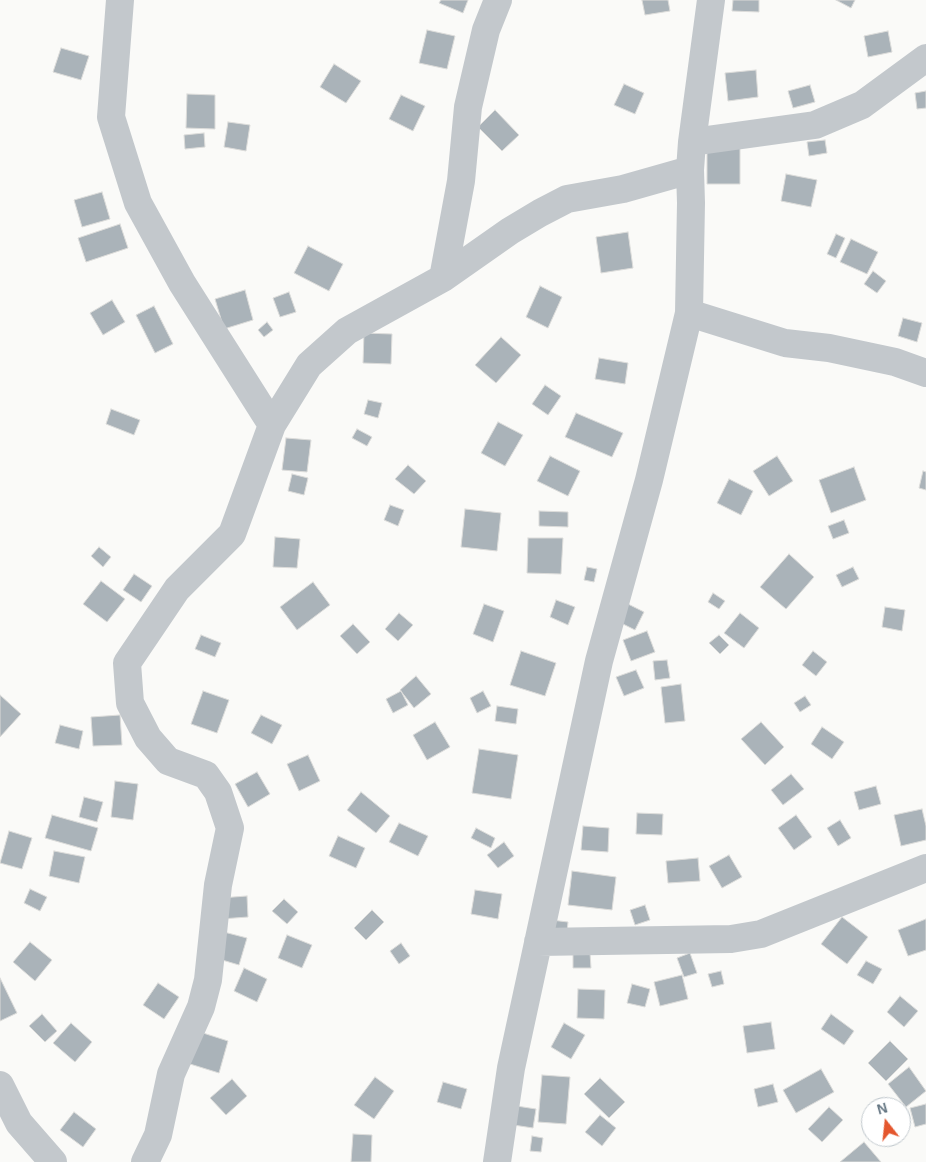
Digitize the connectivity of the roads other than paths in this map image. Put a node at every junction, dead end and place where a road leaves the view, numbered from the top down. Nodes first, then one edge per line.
1 (120, 0) edge
2 (498, 0) edge
3 (710, 0) edge
4 (926, 58) edge
5 (692, 142) junction
6 (690, 170) junction
7 (443, 278) junction
8 (689, 312) junction
9 (926, 373) edge
10 (272, 425) junction
11 (926, 868) edge
12 (538, 942) junction
13 (0, 1085) edge
14 (53, 1162) edge
15 (145, 1162) edge
16 (498, 1162) edge

1 - 10 street
2 - 7 street
3 - 5 street
4 - 5 street
5 - 6 street
6 - 7 street
6 - 8 street
7 - 10 street
8 - 9 street
8 - 12 street
10 - 15 street
11 - 12 street
12 - 16 street
13 - 14 street

